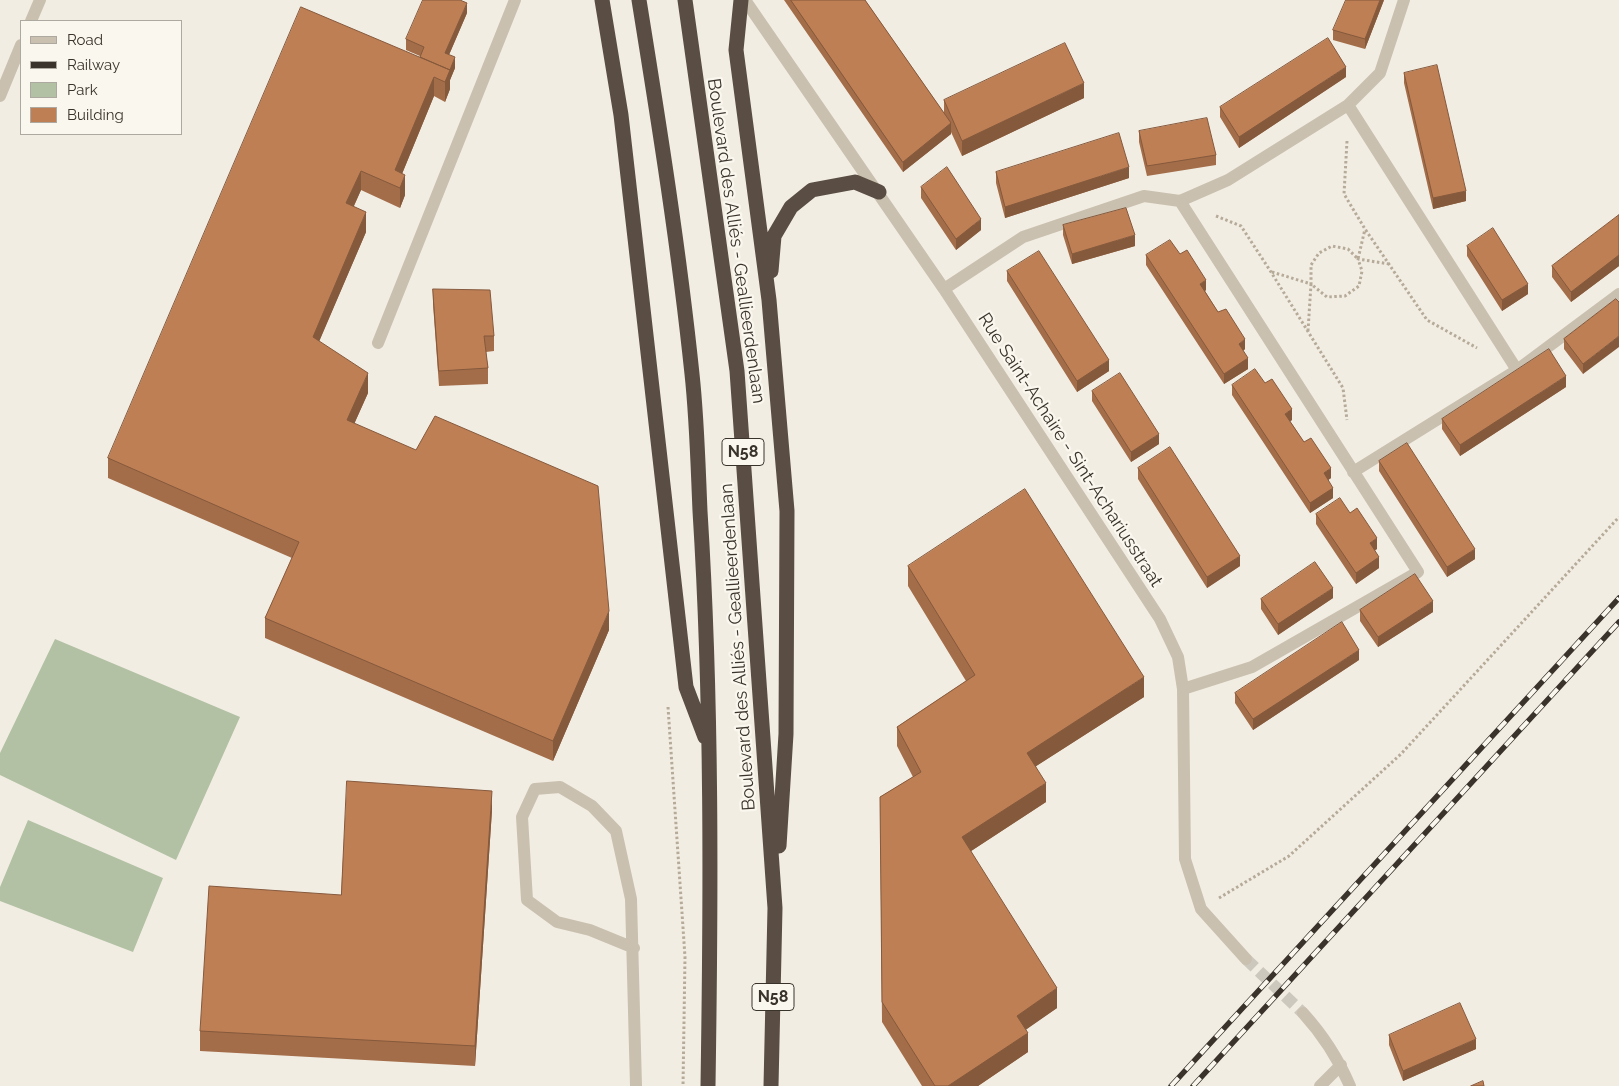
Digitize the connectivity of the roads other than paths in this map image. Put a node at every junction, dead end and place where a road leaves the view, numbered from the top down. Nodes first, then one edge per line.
1 (40, 0) edge
2 (515, 0) edge
3 (602, 0) edge
4 (639, 0) edge
5 (685, 0) edge
6 (741, 0) edge
7 (745, 0) edge
8 (1404, 0) edge
9 (31, 20) edge
10 (20, 48) edge
11 (0, 96) edge
12 (1348, 105) junction
13 (879, 192) junction
14 (1180, 201) junction
15 (944, 289) junction
16 (1619, 294) edge
17 (769, 300) junction
18 (378, 343) dead end
19 (1517, 370) junction
20 (1353, 472) junction
21 (1183, 689) junction
22 (709, 748) junction
23 (776, 908) junction
24 (634, 948) junction
25 (1246, 959) tunnel mouth
26 (1303, 1013) tunnel mouth
27 (1342, 1065) junction
28 (636, 1086) edge
29 (708, 1086) edge
30 (771, 1086) edge
31 (1320, 1086) edge
32 (1350, 1086) edge

1 - 9 street
2 - 18 street
3 - 22 highway
4 - 22 highway, Boulevard des Alliés - Geallieerdenlaan / N58
5 - 23 highway, Boulevard des Alliés - Geallieerdenlaan / N58
6 - 17 highway
7 - 13 street, Rue Saint-Achaire - Sint-Achariusstraat
8 - 12 street
10 - 11 street
12 - 14 street
12 - 19 street
13 - 15 street, Rue Saint-Achaire - Sint-Achariusstraat
13 - 17 highway
14 - 15 street
14 - 20 street
15 - 21 street, Rue Saint-Achaire - Sint-Achariusstraat
16 - 19 street
17 - 23 highway
19 - 20 street
20 - 21 street
21 - 25 street, Rue Saint-Achaire - Sint-Achariusstraat
22 - 29 highway, Boulevard des Alliés - Geallieerdenlaan / N58
23 - 30 highway, Boulevard des Alliés - Geallieerdenlaan / N58
24 - 24 street
24 - 28 street
26 - 27 street
27 - 31 street
27 - 32 street

